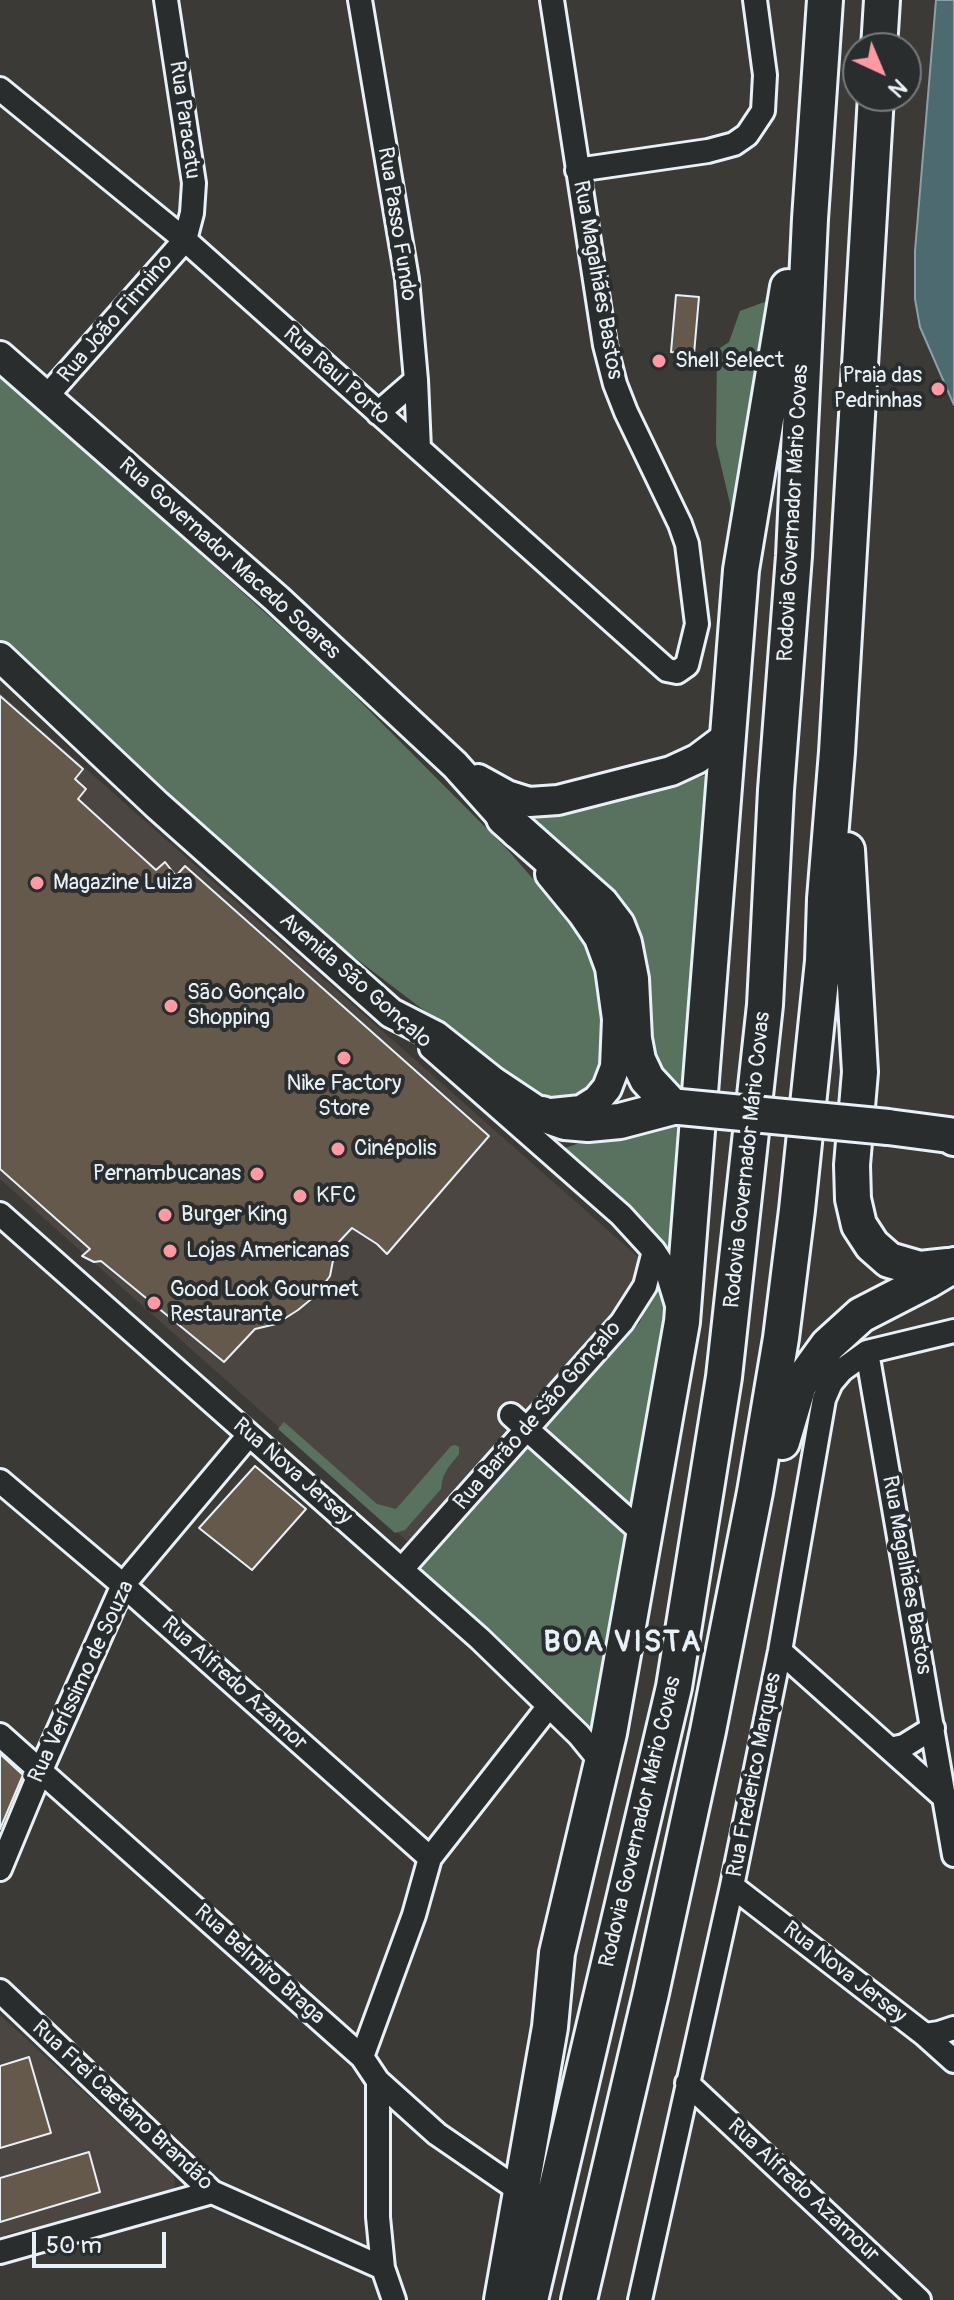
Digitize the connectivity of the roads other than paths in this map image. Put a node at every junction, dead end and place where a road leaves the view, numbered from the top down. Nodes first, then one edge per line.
1 (166, 0) edge
2 (360, 0) edge
3 (552, 0) edge
4 (755, 0) edge
5 (825, 0) edge
6 (882, 0) edge
7 (880, 32) edge
8 (0, 89) edge
9 (875, 112) edge
10 (577, 170) junction
11 (810, 219) junction
12 (185, 240) junction
13 (0, 356) edge
14 (416, 380) junction
15 (46, 397) junction
16 (378, 413) junction
17 (419, 449) junction
18 (0, 657) edge
19 (667, 670) joint
20 (729, 735) junction
21 (837, 752) junction
22 (455, 765) junction
23 (504, 818) junction
24 (391, 1013) junction
25 (676, 1107) junction
26 (542, 1114) junction
27 (954, 1138) edge
28 (0, 1214) edge
29 (654, 1251) junction
30 (953, 1265) edge
31 (682, 1322) junction
32 (954, 1331) edge
33 (867, 1352) junction
34 (519, 1422) junction
35 (249, 1435) junction
36 (0, 1481) edge
37 (644, 1534) junction
38 (402, 1569) junction
39 (123, 1585) junction
40 (780, 1651) junction
41 (549, 1706) junction
42 (933, 1728) junction
43 (0, 1735) edge
44 (596, 1743) junction
45 (890, 1749) junction
46 (41, 1770) junction
47 (946, 1799) junction
48 (954, 1855) edge
49 (430, 1858) junction
50 (0, 1869) edge
51 (732, 1886) junction
52 (0, 1991) edge
53 (651, 1993) junction
54 (954, 2028) edge
55 (925, 2035) junction
56 (362, 2057) junction
57 (954, 2061) edge
58 (378, 2081) junction
59 (687, 2083) junction
60 (520, 2191) junction
61 (212, 2192) junction
62 (0, 2252) edge
63 (383, 2268) junction
64 (394, 2300) edge
65 (502, 2300) edge
66 (530, 2300) edge
67 (579, 2300) edge
68 (640, 2300) edge
69 (919, 2300) edge

1 - 12 street, Rua Paracatu
2 - 14 street, Rua Passo Fundo
3 - 10 street, Rua Magalhães Bastos
4 - 10 street
5 - 11 highway, Rodovia Governador Mário Covas
6 - 7 highway
8 - 12 street, Rua Raul Porto
9 - 21 highway, Rodovia Governador Mário Covas
10 - 19 street, Rua Magalhães Bastos
11 - 20 highway
11 - 66 highway, Rodovia Governador Mário Covas
12 - 15 street, Rua João Firmino
12 - 16 street, Rua Raul Porto
13 - 15 main road, Rua Governador Macedo Soares
14 - 16 street
14 - 17 street, Rua Passo Fundo
15 - 22 main road, Rua Governador Macedo Soares
16 - 17 street, Rua Raul Porto
17 - 19 street, Rua Raul Porto
18 - 24 main road, Avenida São Gonçalo
20 - 22 main road, Rua Governador Macedo Soares
20 - 31 highway
21 - 30 highway
21 - 53 highway, Rodovia Governador Mário Covas
22 - 23 main road, Rua Governador Macedo Soares
23 - 25 highway
23 - 26 main road, Rua Governador Macedo Soares
24 - 26 main road
24 - 29 street, Avenida São Gonçalo
25 - 26 highway
25 - 27 highway, bridge
28 - 35 street, Rua Nova Jersey
29 - 31 street, Avenida São Gonçalo
29 - 34 street, Rua Barão de São Gonçalo
30 - 53 highway
31 - 37 highway
32 - 33 street, Rua Frederico Marques
33 - 40 street, Rua Frederico Marques
33 - 42 street, Rua Magalhães Bastos
34 - 37 street
34 - 38 street, Rua Barão de São Gonçalo
35 - 38 street, Rua Nova Jersey
35 - 39 street, Rua Veríssimo de Souza
36 - 39 street, Rua Alfredo Azamor
37 - 44 highway
38 - 41 street, Rua Nova Jersey
39 - 46 street, Rua Veríssimo de Souza
39 - 49 street, Rua Alfredo Azamor
40 - 45 street
40 - 51 street, Rua Frederico Marques
41 - 44 street, Rua Nova Jersey
41 - 49 street
42 - 45 street
42 - 47 street, Rua Magalhães Bastos
43 - 46 street, Rua Belmiro Braga
44 - 60 highway
45 - 47 street
46 - 50 street, Rua Veríssimo de Souza
46 - 56 street, Rua Belmiro Braga
47 - 48 street, Rua Magalhães Bastos
49 - 56 street
51 - 55 street, Rua Nova Jersey
51 - 59 street, Rua Frederico Marques
52 - 61 street, Rua Frei Caetano Brandão
53 - 67 highway, Rodovia Governador Mário Covas
54 - 55 street
55 - 57 street, Rua Nova Jersey
56 - 58 street, Rua Belmiro Braga
58 - 60 street, Rua Belmiro Braga
58 - 63 street
59 - 68 street, Rua Frederico Marques
59 - 69 street, Rua Alfredo Azamour
60 - 65 highway
61 - 62 street
61 - 63 street, Rua Frei Caetano Brandão
63 - 64 street

